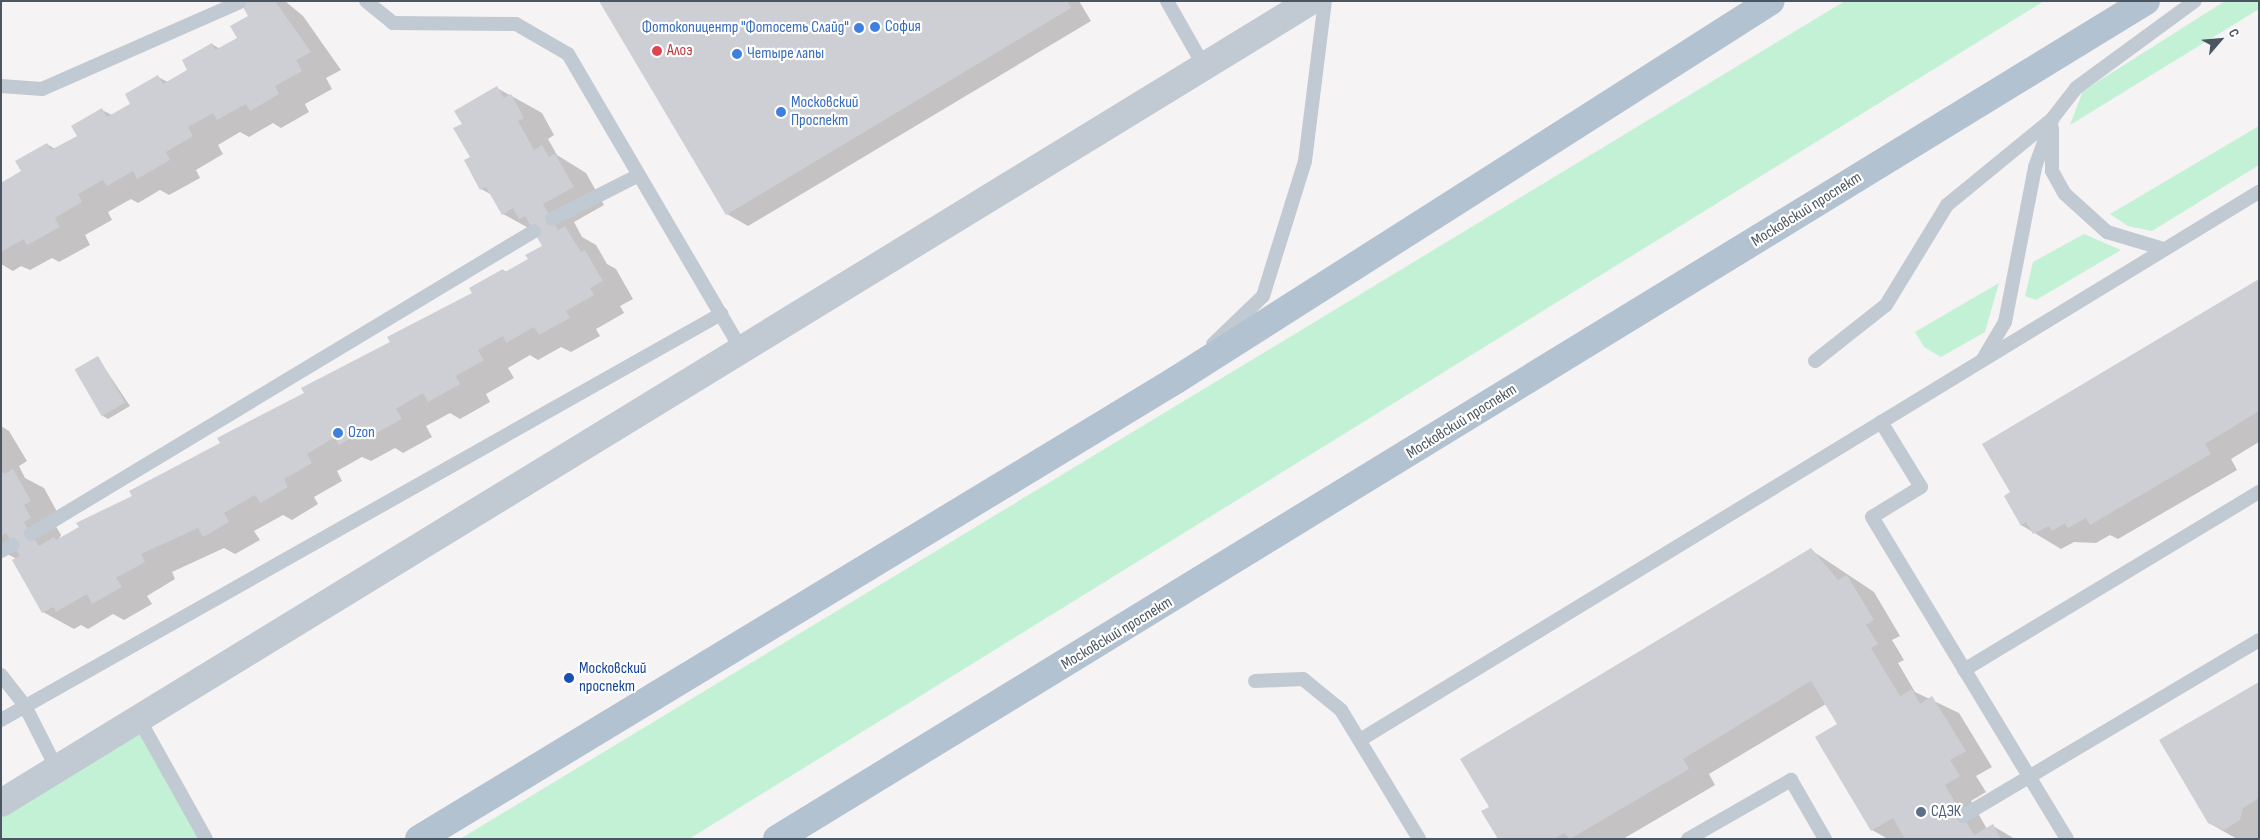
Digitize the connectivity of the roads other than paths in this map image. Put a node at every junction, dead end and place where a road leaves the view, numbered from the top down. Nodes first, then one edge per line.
1 (366, 1) edge
2 (1168, 1) edge
3 (1311, 1) edge
4 (1326, 1) edge
5 (1771, 1) edge
6 (2146, 1) edge
7 (2195, 1) edge
8 (240, 2) edge
9 (1205, 68) junction
10 (1, 86) edge
11 (2052, 119) junction
12 (639, 175) junction
13 (2259, 192) edge
14 (552, 219) dead end
15 (534, 231) dead end
16 (2164, 250) junction
17 (721, 314) junction
18 (742, 351) junction
19 (1815, 361) dead end
20 (1981, 361) junction
21 (1176, 380) junction
22 (1881, 422) junction
23 (2259, 492) edge
24 (31, 534) dead end
25 (2259, 640) edge
26 (1964, 670) junction
27 (1, 676) edge
28 (1256, 680) dead end
29 (25, 706) junction
30 (139, 719) junction
31 (1, 720) edge
32 (1360, 740) junction
33 (57, 769) junction
34 (2029, 777) junction
35 (1, 802) edge
36 (1963, 816) dead end
37 (206, 839) edge
38 (419, 839) edge
39 (777, 839) edge
40 (1419, 839) edge
41 (1688, 839) edge
42 (1825, 839) edge
43 (2067, 839) edge

1 - 12 lane
2 - 9 lane
3 - 9 street
4 - 21 lane
5 - 21 main road
6 - 39 main road, Московский проспект
7 - 11 lane
8 - 10 lane
9 - 18 street
11 - 16 lane
11 - 19 lane
11 - 20 lane
12 - 14 lane
12 - 17 lane
13 - 16 lane
15 - 24 lane
16 - 20 lane
17 - 18 lane
17 - 29 lane
18 - 30 street
20 - 22 lane
21 - 38 main road
22 - 26 lane
22 - 32 lane
23 - 26 lane
25 - 34 lane
26 - 34 lane
27 - 29 lane
28 - 32 lane
29 - 31 lane
29 - 33 lane
30 - 33 street
30 - 37 lane
32 - 40 lane
33 - 35 street
34 - 36 lane
34 - 43 lane
41 - 42 lane

